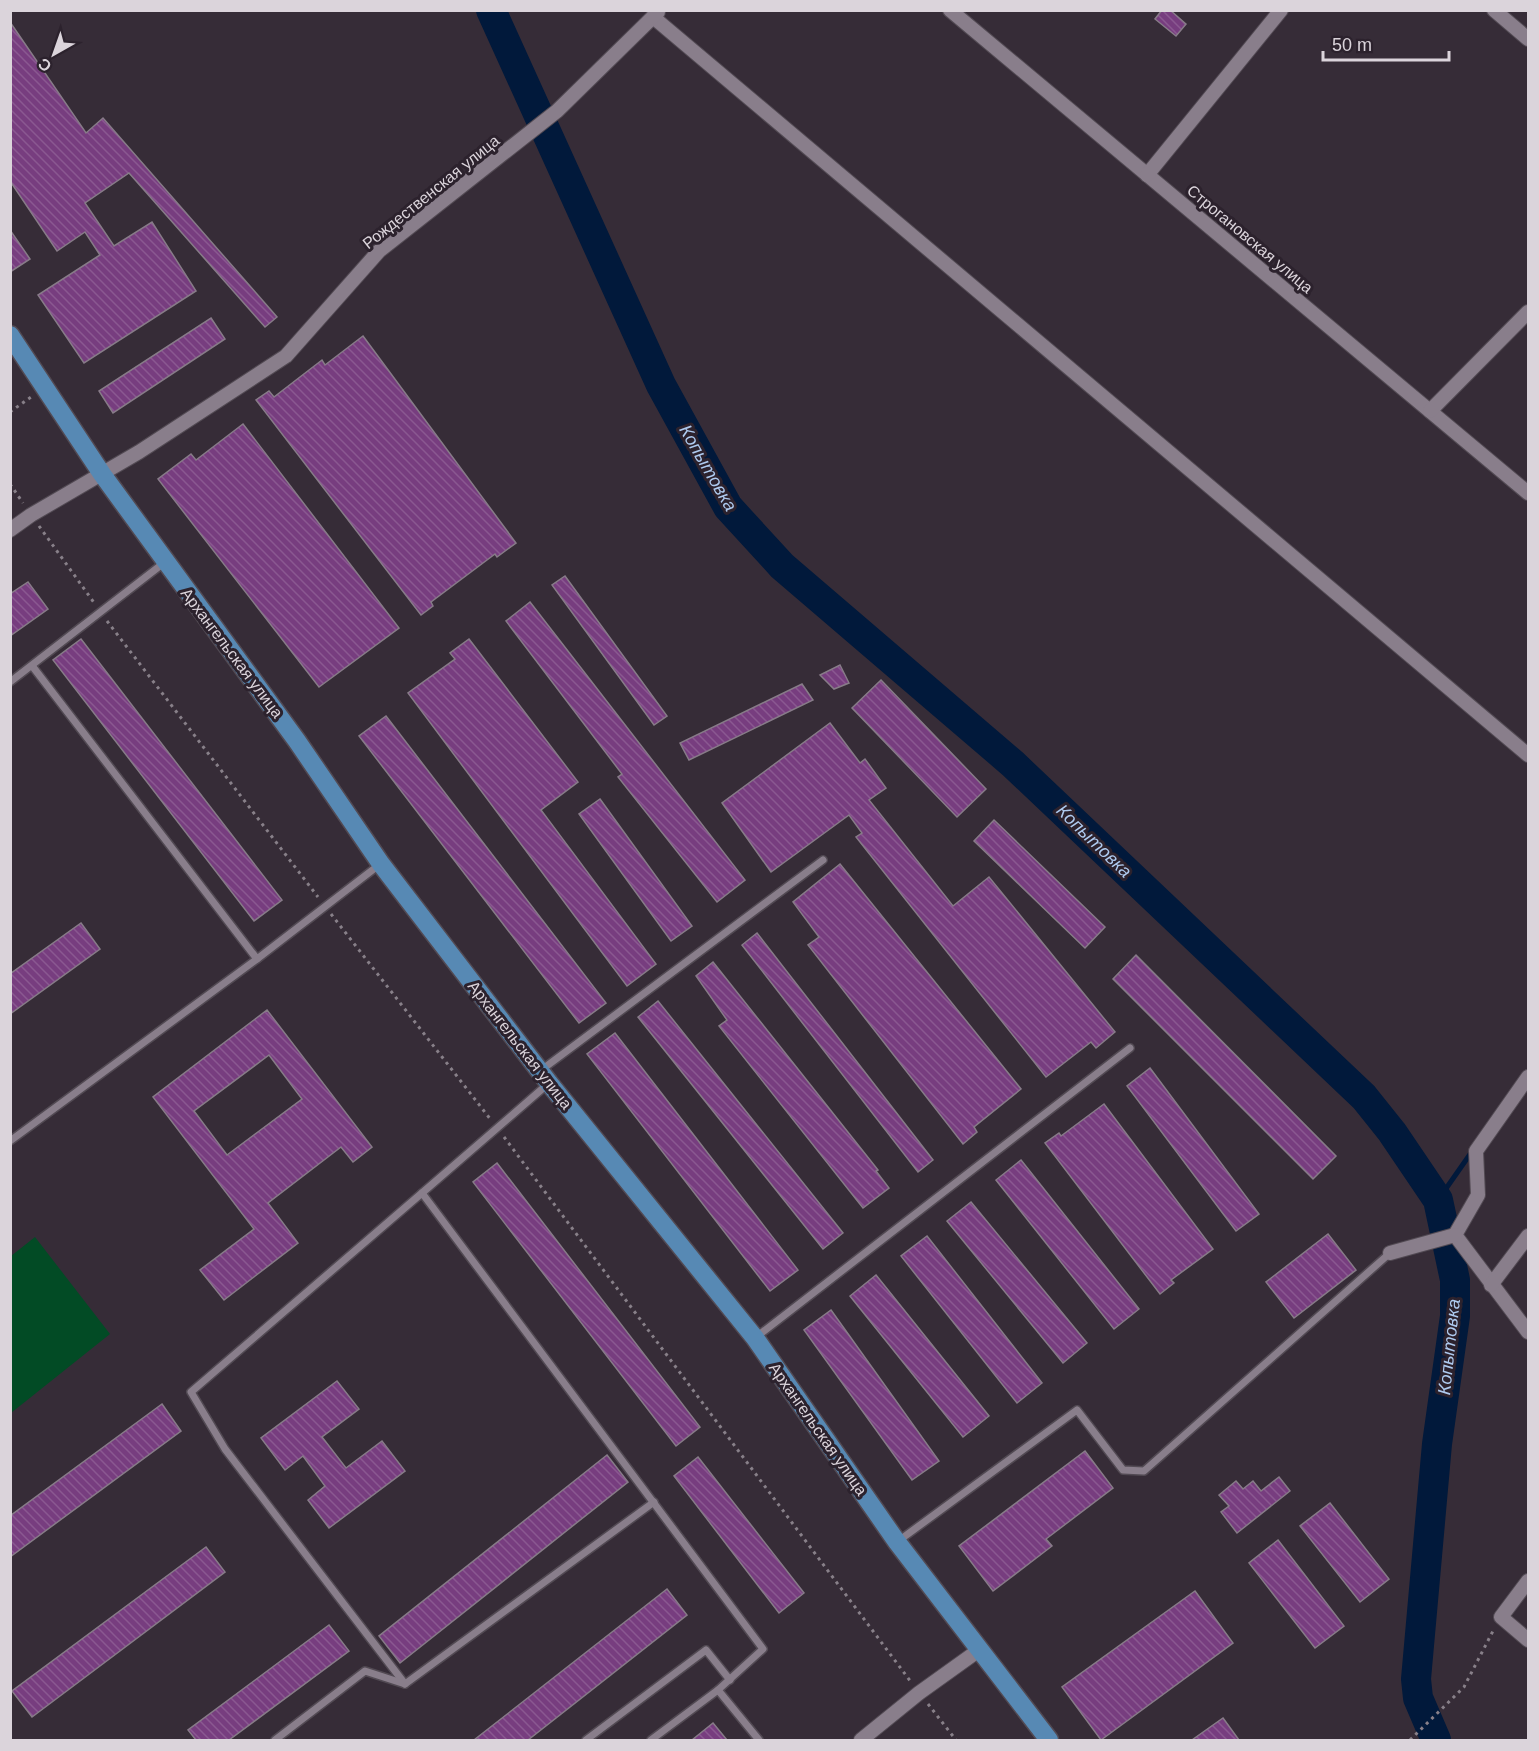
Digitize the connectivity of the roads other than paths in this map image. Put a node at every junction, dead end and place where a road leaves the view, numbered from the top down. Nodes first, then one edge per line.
1 (1281, 10) edge
2 (1494, 10) edge
3 (957, 13) edge
4 (656, 14) edge
5 (1528, 39) edge
6 (1147, 175) junction
7 (1528, 312) edge
8 (10, 335) edge
9 (1430, 411) junction
10 (102, 474) junction
11 (1528, 493) edge
12 (10, 530) edge
13 (165, 562) junction
14 (33, 667) junction
15 (10, 682) edge
16 (1528, 755) edge
17 (823, 860) dead end
18 (381, 864) junction
19 (257, 959) junction
20 (1130, 1048) dead end
21 (544, 1077) junction
22 (1528, 1077) edge
23 (10, 1141) edge
24 (422, 1193) junction
25 (1455, 1235) junction
26 (1528, 1236) edge
27 (1390, 1254) joint
28 (1490, 1283) junction
29 (1528, 1332) edge
30 (755, 1338) junction
31 (654, 1502) junction
32 (897, 1542) junction
33 (1528, 1581) edge
34 (1528, 1640) edge
35 (979, 1650) junction
36 (730, 1680) junction
37 (405, 1684) junction
38 (718, 1690) junction
39 (275, 1740) edge
40 (586, 1740) edge
41 (651, 1740) edge
42 (759, 1740) edge
43 (861, 1740) edge
44 (1048, 1740) edge

1 - 6 street
2 - 5 street
3 - 6 street, Строгановская улица
4 - 10 street, Рождественская улица
4 - 16 street
6 - 9 street, Строгановская улица
7 - 9 street
8 - 10 main road, Архангельская улица
9 - 11 street, Строгановская улица
10 - 12 street, Рождественская улица
10 - 13 main road, Архангельская улица
13 - 14 lane
13 - 18 main road, Архангельская улица
14 - 15 lane
14 - 19 lane
17 - 21 lane
18 - 19 lane
18 - 21 main road, Архангельская улица
19 - 23 lane
20 - 30 lane
21 - 24 lane
21 - 30 main road, Архангельская улица
22 - 25 street
24 - 31 lane
24 - 37 lane
25 - 27 street
25 - 28 street
26 - 28 street
27 - 32 lane
28 - 29 street
30 - 32 main road, Архангельская улица
31 - 36 lane
31 - 37 lane
32 - 35 main road, Архангельская улица
33 - 34 street
35 - 43 street
35 - 44 main road, Архангельская улица
36 - 38 lane
36 - 40 lane
37 - 39 lane
38 - 41 lane
38 - 42 lane

